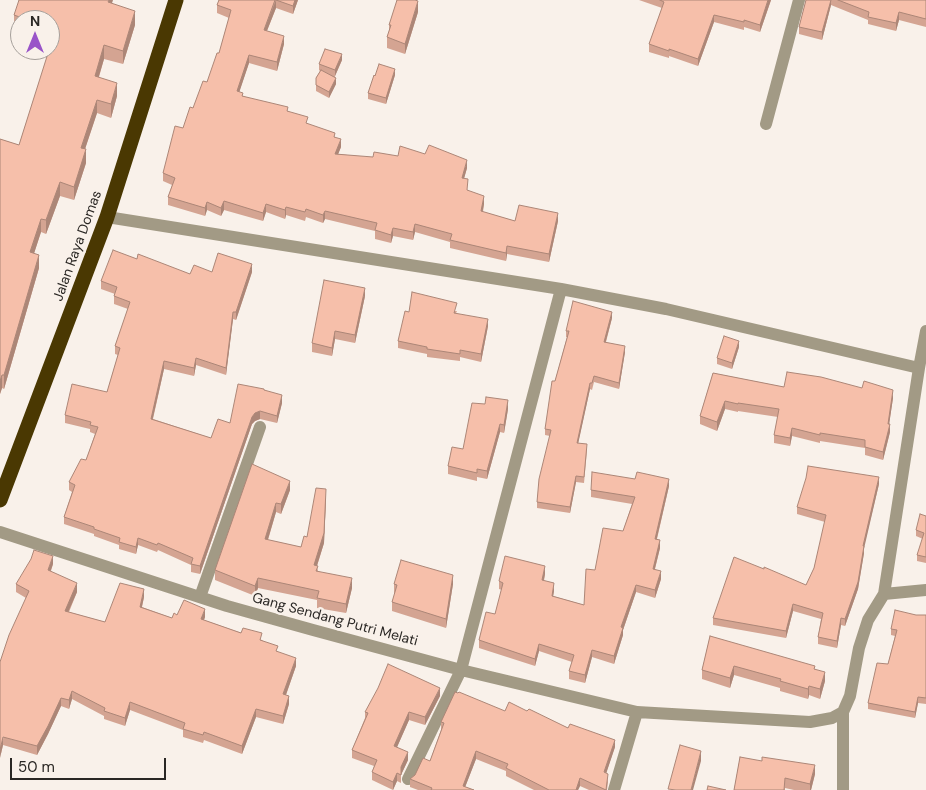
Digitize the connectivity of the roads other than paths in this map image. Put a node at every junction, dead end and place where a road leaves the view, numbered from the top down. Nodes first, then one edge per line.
1 (176, 0) edge
2 (799, 0) edge
3 (766, 124) dead end
4 (107, 217) junction
5 (561, 289) junction
6 (926, 331) edge
7 (919, 368) junction
8 (260, 427) dead end
9 (0, 500) edge
10 (0, 532) edge
11 (926, 590) edge
12 (884, 594) junction
13 (200, 597) junction
14 (461, 670) junction
15 (637, 712) junction
16 (843, 712) junction
17 (408, 779) edge
18 (614, 790) edge
19 (843, 790) edge

1 - 4 highway, Jalan Raya Domas
2 - 3 street
4 - 5 street
4 - 9 highway, Jalan Raya Domas
5 - 7 street
5 - 14 street
6 - 7 street
7 - 12 street
8 - 13 street
10 - 13 street, Gang Sendang Putri Melati
11 - 12 street
12 - 16 street
13 - 14 street, Gang Sendang Putri Melati
14 - 15 street, Gang Sendang Putri Melati
14 - 17 street
15 - 16 street, Gang Sendang Putri Melati
15 - 18 street
16 - 19 street

